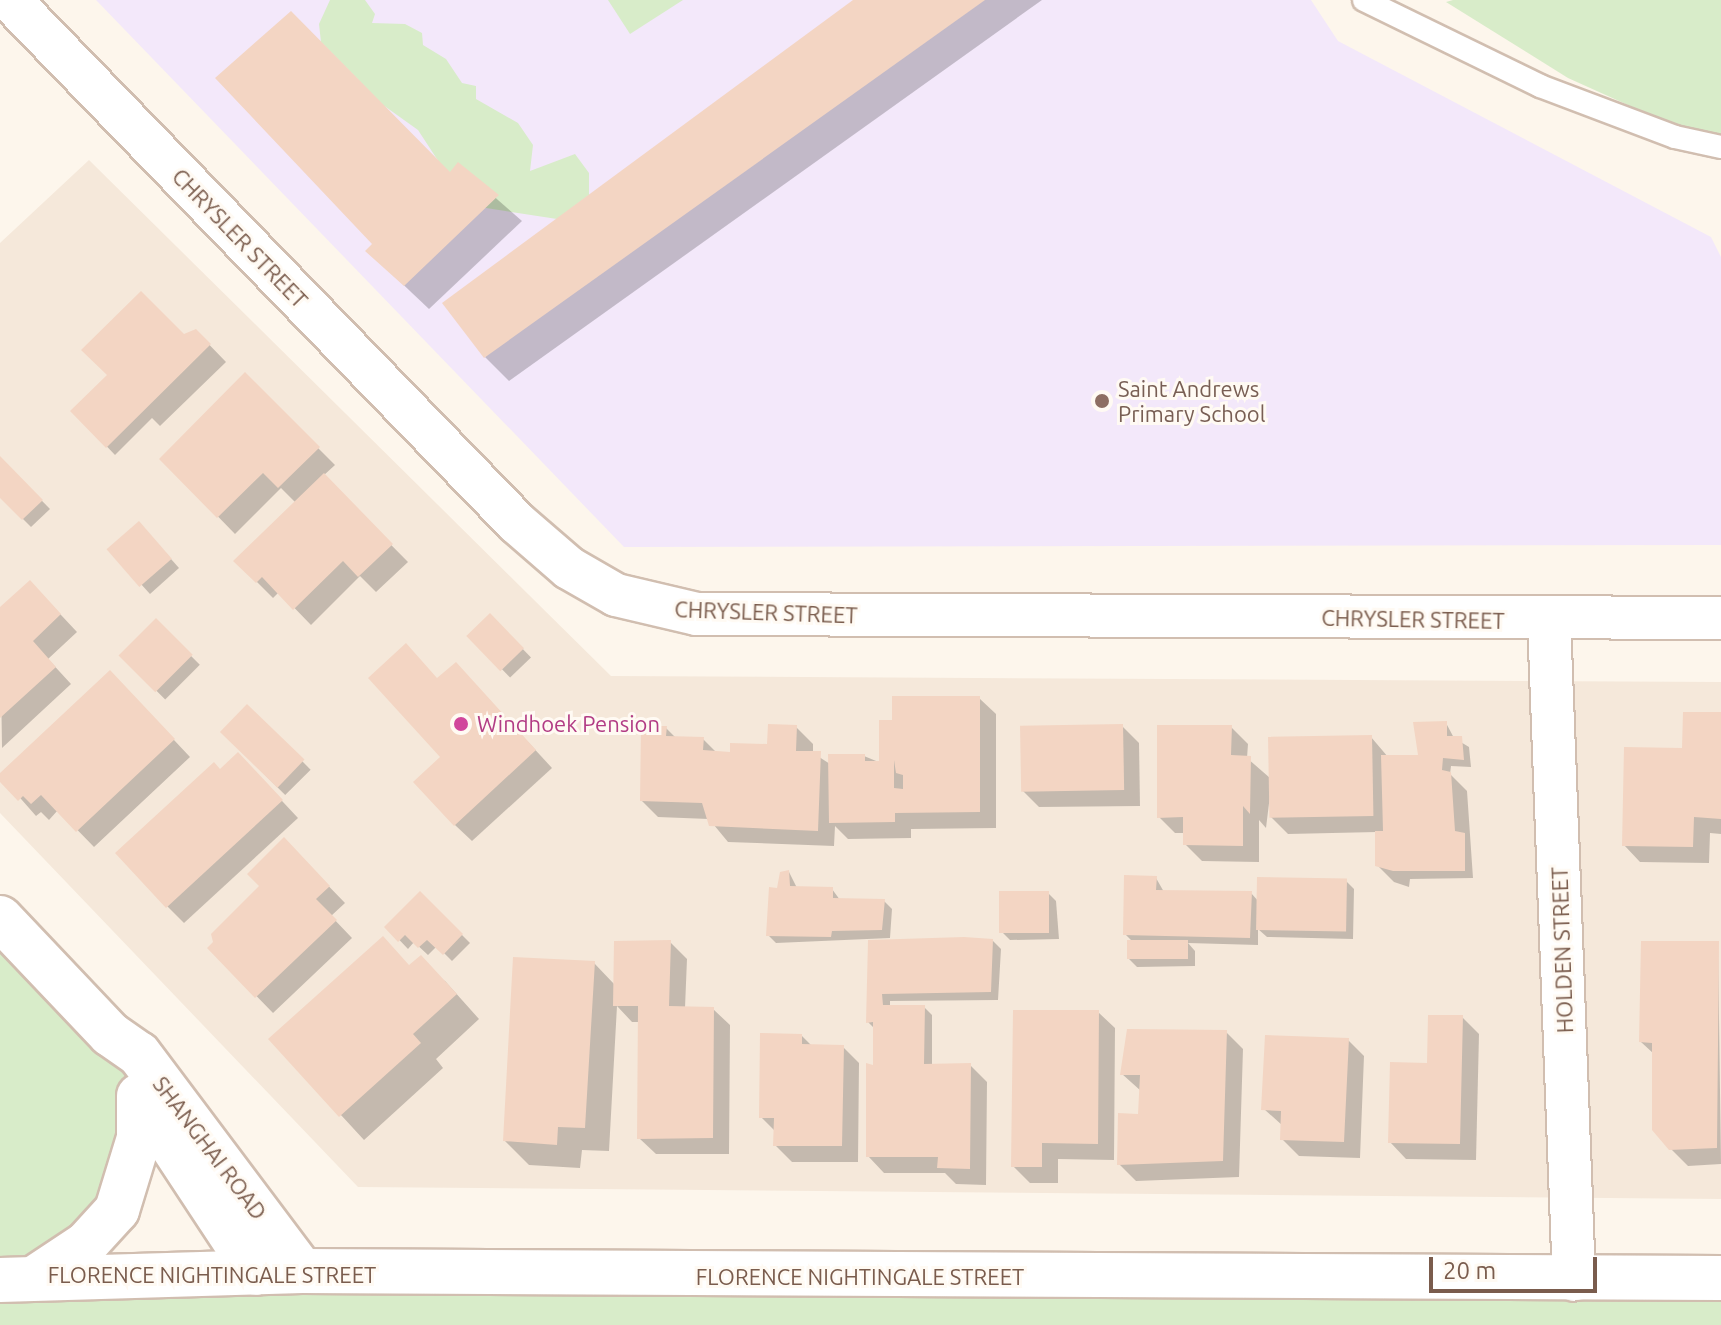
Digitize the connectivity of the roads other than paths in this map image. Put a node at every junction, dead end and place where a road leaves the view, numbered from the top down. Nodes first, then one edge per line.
1 (10, 0) edge
2 (1370, 1) edge
3 (1721, 147) edge
4 (1721, 618) edge
5 (1549, 620) junction
6 (0, 918) edge
7 (110, 1034) junction
8 (139, 1096) junction
9 (302, 1271) junction
10 (256, 1273) junction
11 (20, 1277) edge
12 (1721, 1278) edge
13 (1574, 1280) junction

1 - 5 street, CHRYSLER STREET
2 - 3 lane
4 - 5 street, CHRYSLER STREET
5 - 13 street, HOLDEN STREET
6 - 7 main road, SHANGHAI ROAD
7 - 8 main road, SHANGHAI ROAD
7 - 9 main road, SHANGHAI ROAD
8 - 10 main road, SHANGHAI ROAD
8 - 11 main road
9 - 10 main road, FLORENCE NIGHTINGALE STREET
9 - 13 main road, FLORENCE NIGHTINGALE STREET
10 - 11 main road, FLORENCE NIGHTINGALE STREET
12 - 13 main road, FLORENCE NIGHTINGALE STREET

